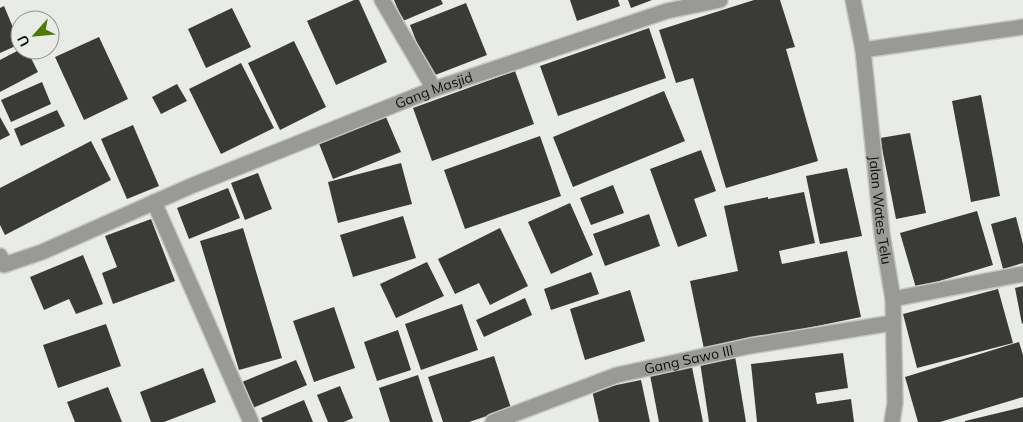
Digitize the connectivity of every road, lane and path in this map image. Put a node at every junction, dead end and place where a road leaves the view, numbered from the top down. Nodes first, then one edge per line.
1 (382, 0) edge
2 (720, 0) edge
3 (853, 0) edge
4 (1023, 27) edge
5 (863, 50) junction
6 (434, 89) junction
7 (154, 202) junction
8 (0, 256) edge
9 (1023, 274) edge
10 (892, 299) junction
11 (892, 323) junction
12 (251, 422) edge
13 (493, 422) edge
14 (892, 422) edge

1 - 6 street
2 - 6 street, Gang Masjid
3 - 5 street, Jalan Wates Telu
4 - 5 street
5 - 10 street, Jalan Wates Telu
6 - 7 street, Gang Masjid
7 - 8 street, Gang Masjid
7 - 12 street
9 - 10 street
10 - 11 street, Jalan Wates Telu
11 - 13 street, Gang Sawo III
11 - 14 street, Jalan Wates Telu

